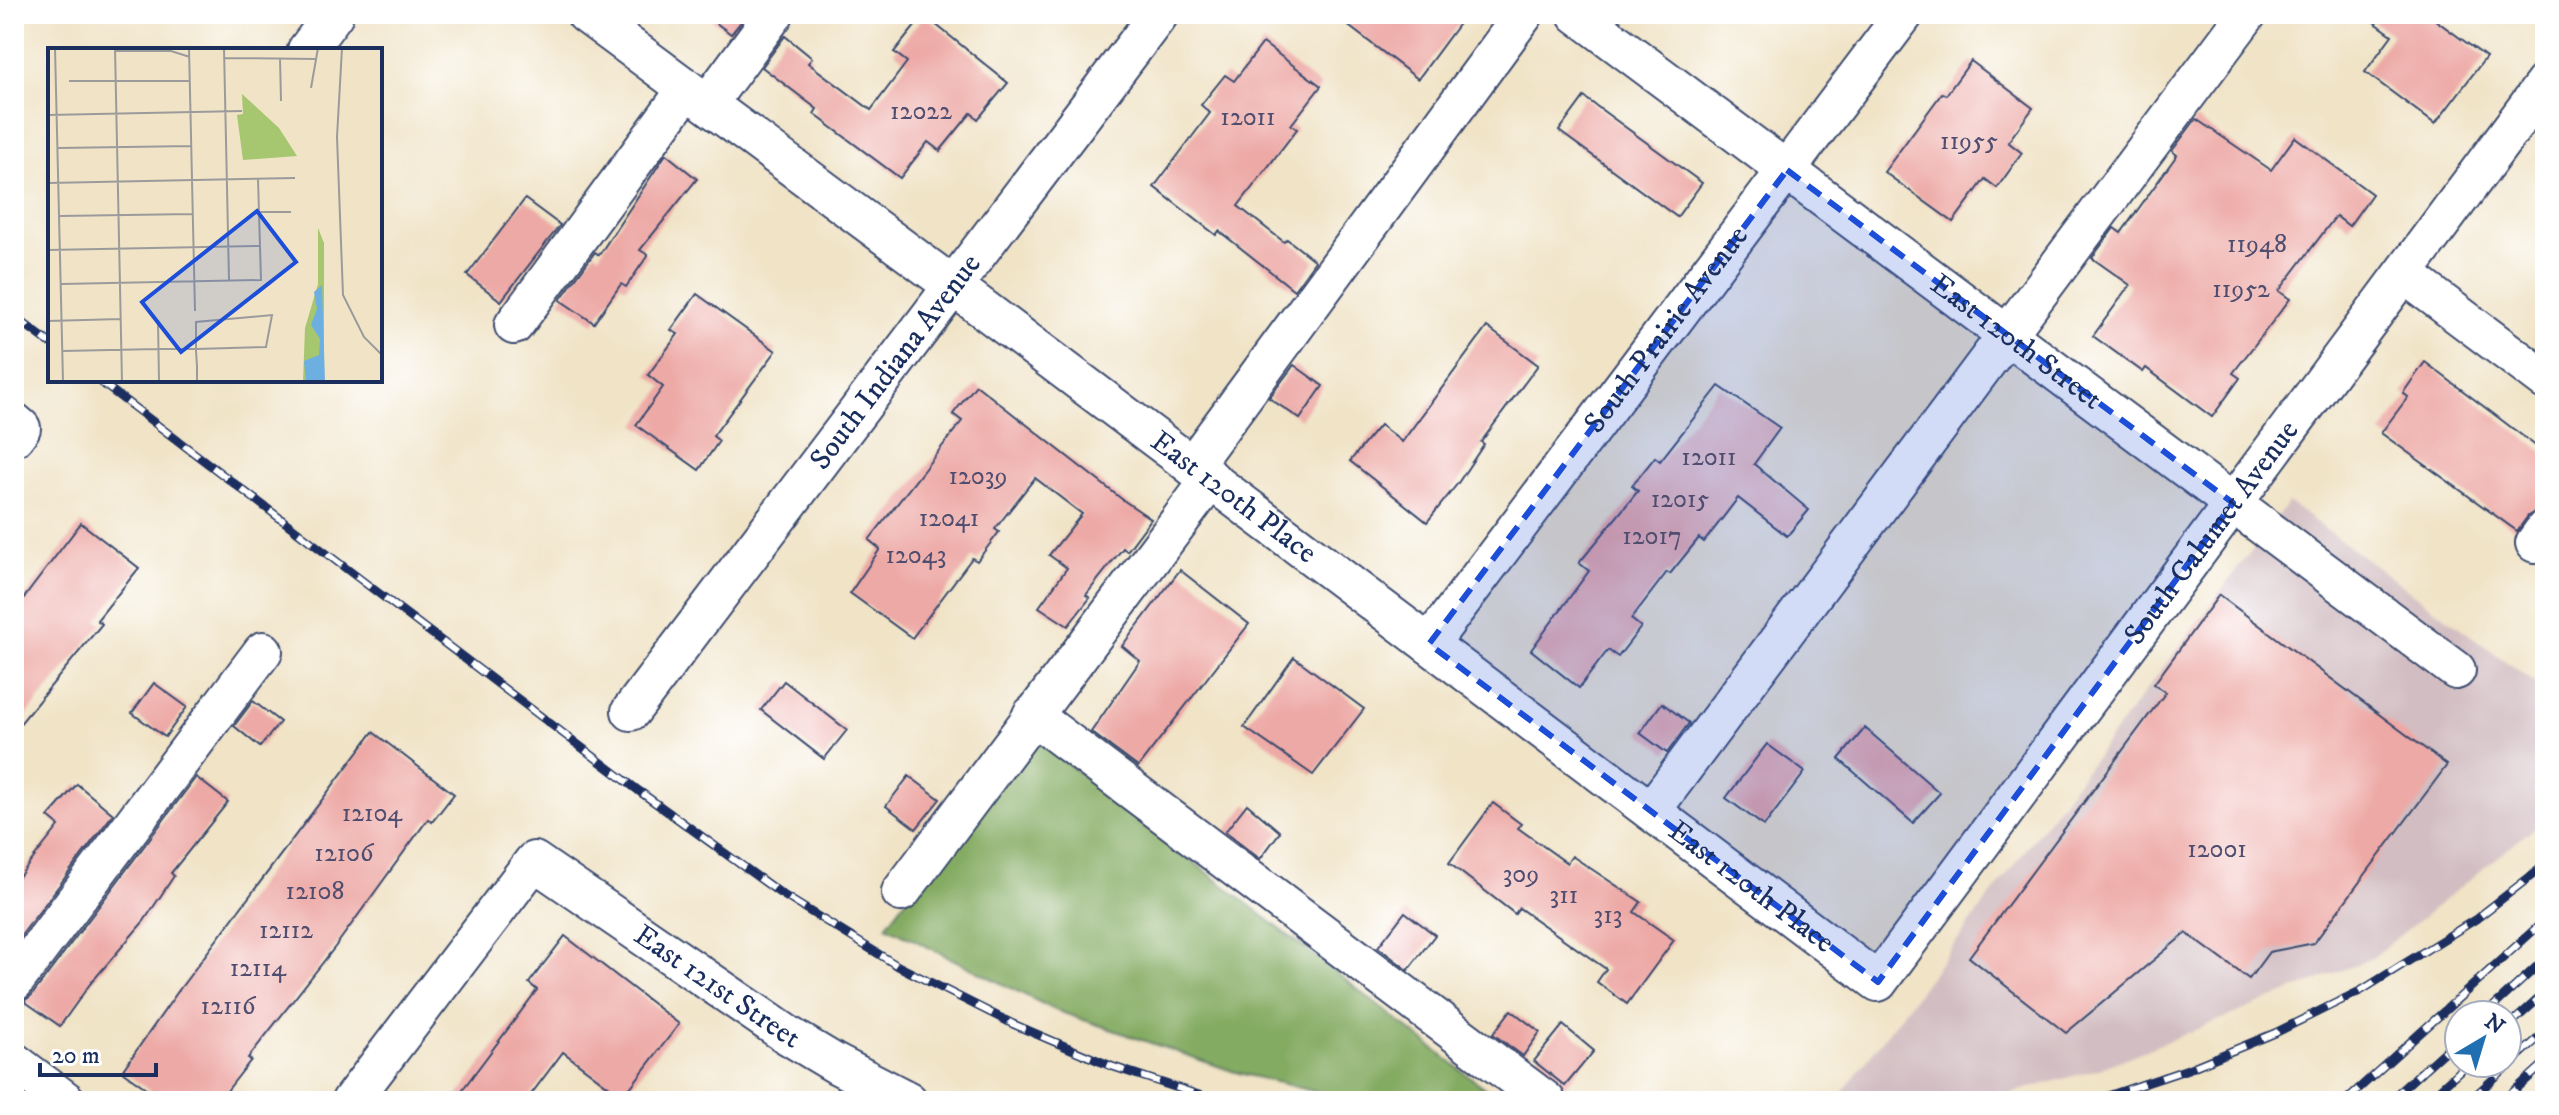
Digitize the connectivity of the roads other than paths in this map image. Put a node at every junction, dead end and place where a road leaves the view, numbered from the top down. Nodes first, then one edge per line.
1 (334, 14) edge
2 (586, 14) edge
3 (774, 14) edge
4 (1159, 14) edge
5 (1524, 14) edge
6 (1577, 14) edge
7 (1904, 14) edge
8 (2247, 14) edge
9 (308, 48) edge
10 (2545, 83) edge
11 (698, 96) junction
12 (1787, 170) junction
13 (2404, 274) junction
14 (953, 286) junction
15 (514, 325) dead end
16 (2007, 335) junction
17 (2545, 380) edge
18 (1201, 472) junction
19 (2233, 503) junction
20 (1429, 644) junction
21 (263, 651) dead end
22 (2456, 670) dead end
23 (631, 711) dead end
24 (1032, 715) junction
25 (1651, 811) junction
26 (901, 892) dead end
27 (14, 982) edge
28 (1878, 982) joint
29 (14, 1062) edge
30 (66, 1101) edge
31 (351, 1101) edge
32 (908, 1101) edge
33 (1546, 1101) edge

1 - 9 street
2 - 11 street, East 120th Place
3 - 11 street
4 - 14 street, South Indiana Avenue
5 - 18 street
6 - 12 street, East 120th Street
7 - 12 street, South Prairie Avenue
8 - 16 street
10 - 13 street, South Calumet Avenue
11 - 14 street, East 120th Place
11 - 15 street
12 - 16 street, East 120th Street
12 - 20 street, South Prairie Avenue
13 - 17 street
13 - 19 street, South Calumet Avenue
14 - 18 street, East 120th Place
14 - 23 street, South Indiana Avenue
16 - 19 street, East 120th Street
16 - 25 street
18 - 20 street, East 120th Place
18 - 24 street
19 - 22 street, East 120th Street
19 - 28 street, South Calumet Avenue
20 - 25 street, East 120th Place
21 - 27 street
24 - 26 street
24 - 33 street
25 - 28 street, East 120th Place
29 - 30 street
31 - 32 street, East 121st Street

